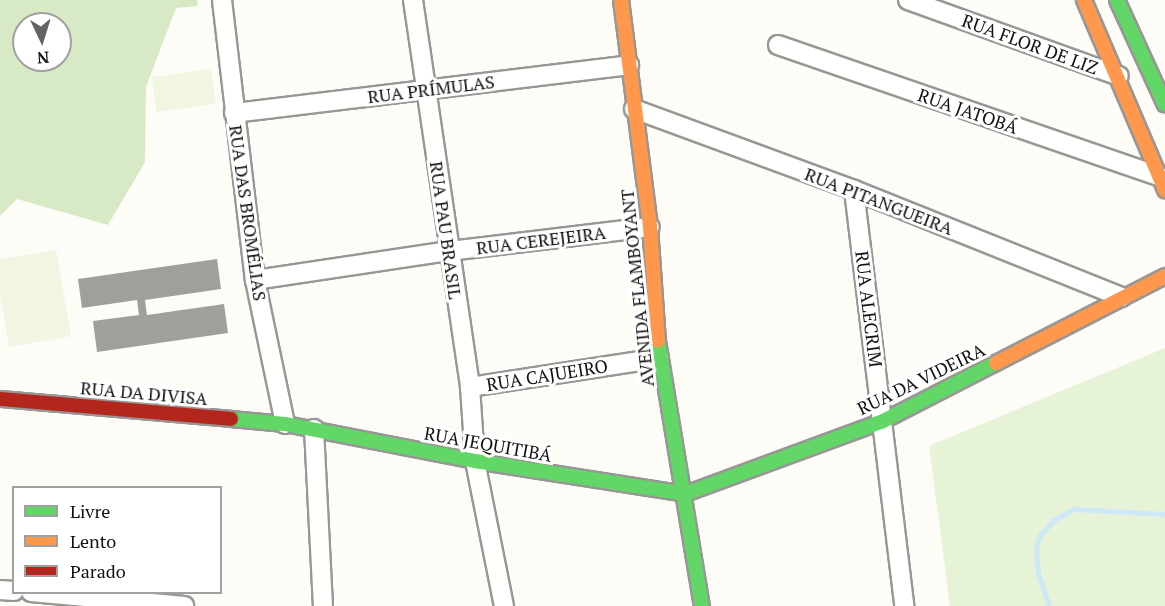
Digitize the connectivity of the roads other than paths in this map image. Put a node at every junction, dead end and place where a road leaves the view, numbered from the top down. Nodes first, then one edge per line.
1 (222, 0) edge
2 (413, 0) edge
3 (621, 0) edge
4 (908, 0) edge
5 (1084, 0) edge
6 (1117, 0) edge
7 (778, 45) dead end
8 (629, 65) junction
9 (1119, 76) junction
10 (1161, 83) edge
11 (426, 89) junction
12 (1165, 105) edge
13 (634, 109) junction
14 (234, 113) junction
15 (1162, 183) edge
16 (854, 190) junction
17 (650, 226) junction
18 (448, 251) junction
19 (1165, 276) edge
20 (255, 280) junction
21 (1121, 297) junction
22 (659, 358) junction
23 (471, 387) junction
24 (0, 399) edge
25 (883, 421) junction
26 (285, 424) junction
27 (314, 429) junction
28 (474, 461) junction
29 (685, 494) junction
30 (49, 594) edge
31 (129, 603) edge
32 (184, 606) edge
33 (323, 606) edge
34 (504, 606) edge
35 (702, 606) edge
36 (904, 606) edge

1 - 14 street, RUA DAS BROMÉLIAS
2 - 11 street, RUA PAU BRASIL
3 - 8 street, AVENIDA FLAMBOYANT
4 - 9 street, RUA FLOR DE LIZ
5 - 9 street
6 - 10 street
7 - 15 street, RUA JATOBÁ
8 - 11 street, RUA PRÍMULAS
8 - 13 street, AVENIDA FLAMBOYANT
9 - 15 street
10 - 12 street
11 - 14 street, RUA PRÍMULAS
11 - 18 street, RUA PAU BRASIL
13 - 16 street, RUA PITANGUEIRA
13 - 17 street, AVENIDA FLAMBOYANT
14 - 20 street, RUA DAS BROMÉLIAS
16 - 21 street, RUA PITANGUEIRA
16 - 25 street, RUA ALECRIM
17 - 18 street, RUA CEREJEIRA
17 - 22 street, AVENIDA FLAMBOYANT
18 - 20 street, RUA CEREJEIRA
18 - 23 street, RUA PAU BRASIL
19 - 21 street, RUA DA VIDEIRA
20 - 26 street, RUA DAS BROMÉLIAS
21 - 25 street, RUA DA VIDEIRA
22 - 23 street, RUA CAJUEIRO
22 - 29 street, AVENIDA FLAMBOYANT
23 - 28 street, RUA PAU BRASIL
24 - 26 street, RUA DA DIVISA
25 - 29 street, RUA DA VIDEIRA
25 - 36 street, RUA ALECRIM
26 - 27 street, RUA JEQUITIBÁ
27 - 28 street, RUA JEQUITIBÁ
27 - 33 street
28 - 29 street, RUA JEQUITIBÁ
28 - 34 street, RUA PAU BRASIL
29 - 35 street, AVENIDA FLAMBOYANT
30 - 31 street
31 - 32 street

